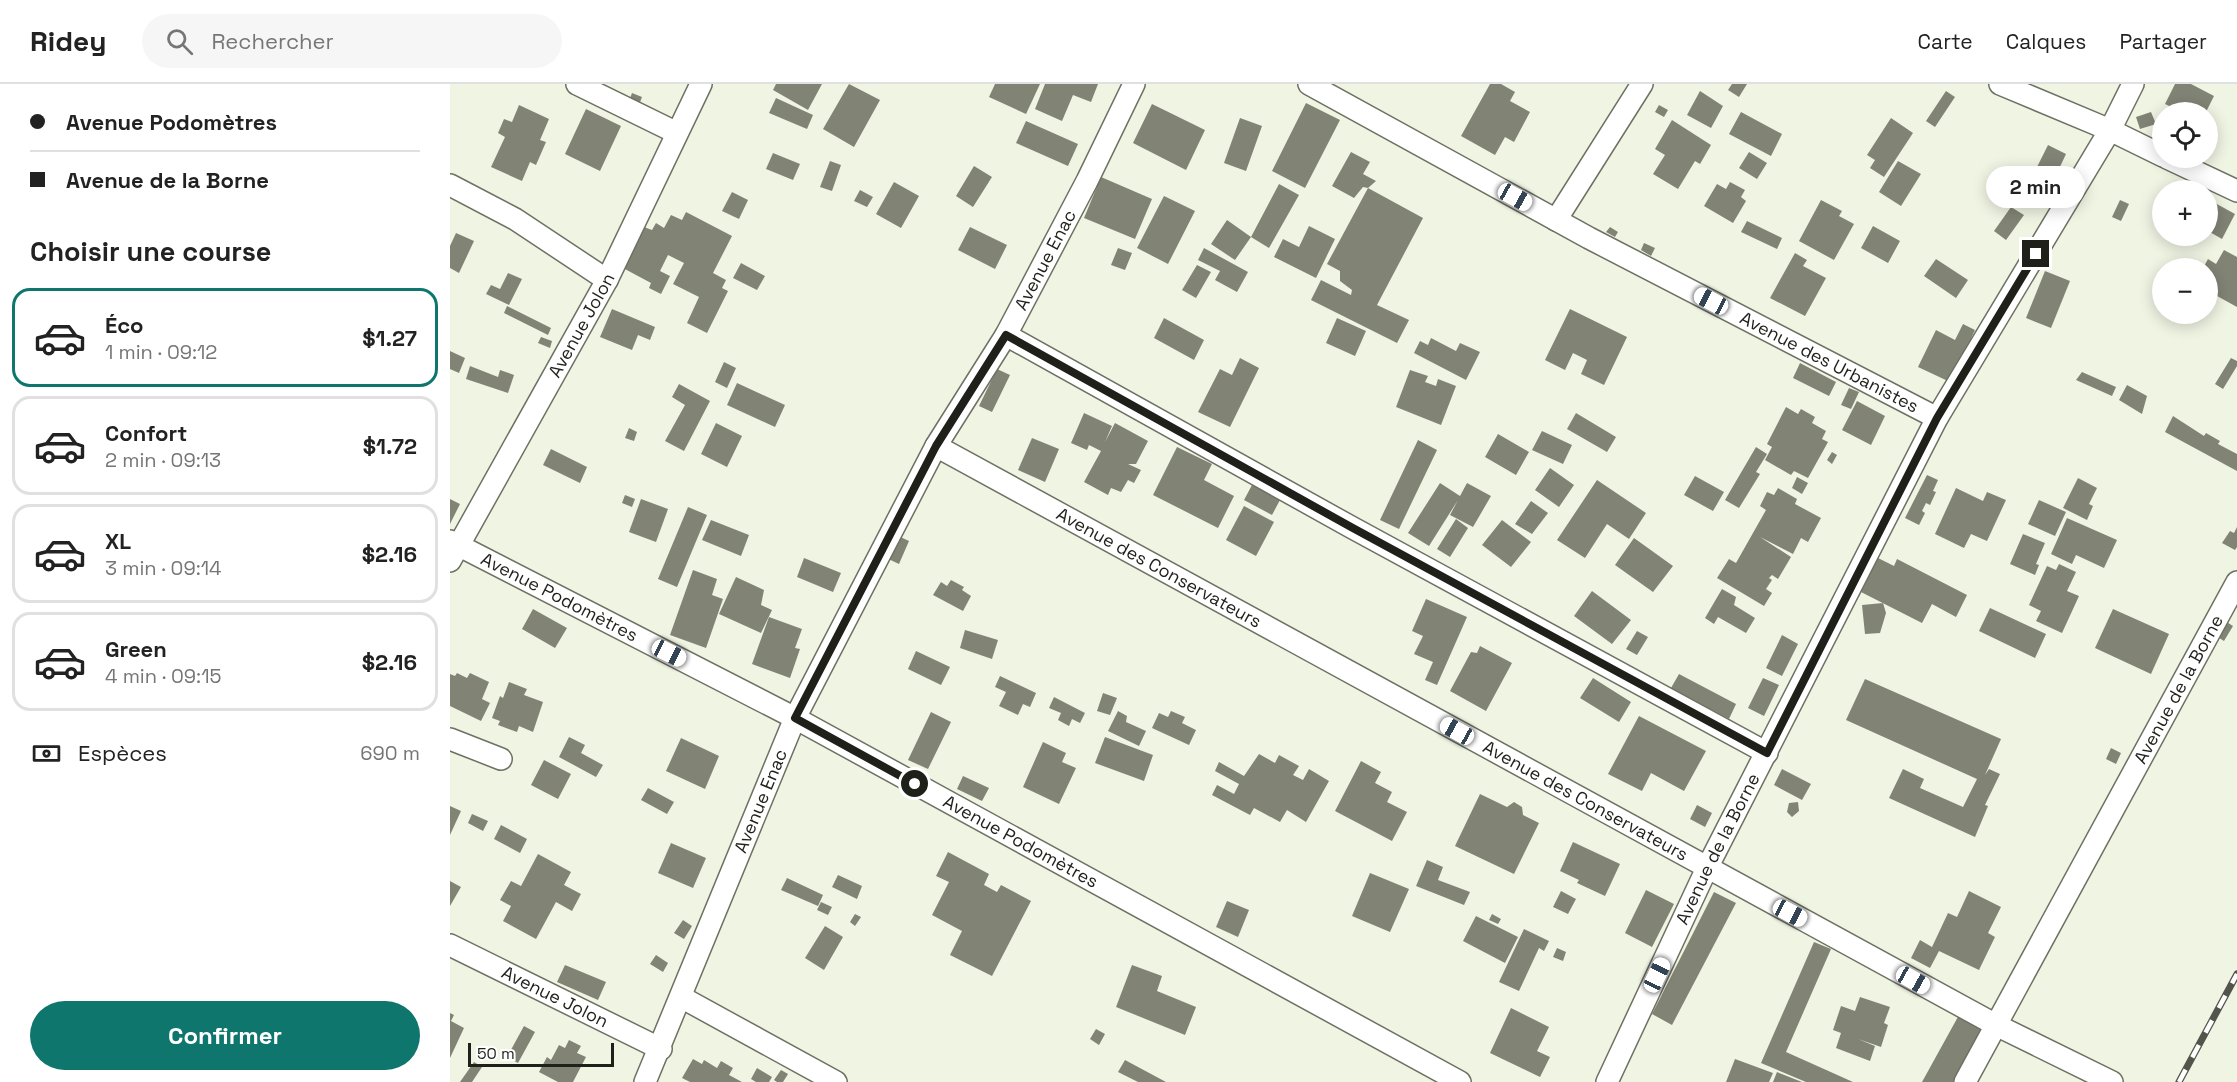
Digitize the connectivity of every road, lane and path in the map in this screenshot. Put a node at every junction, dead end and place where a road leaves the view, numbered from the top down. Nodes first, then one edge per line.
1 (577, 84) edge
2 (701, 84) edge
3 (1134, 84) edge
4 (1308, 84) edge
5 (1642, 84) edge
6 (2000, 84) edge
7 (2133, 84) edge
8 (2110, 130) junction
9 (677, 133) junction
10 (2152, 151) edge
11 (2188, 168) edge
12 (450, 185) edge
13 (2237, 191) edge
14 (1556, 220) junction
15 (607, 280) junction
16 (1006, 335) junction
17 (1937, 418) junction
18 (936, 446) junction
19 (453, 549) edge
20 (2237, 582) edge
21 (795, 718) junction
22 (450, 739) edge
23 (1767, 753) junction
24 (501, 759) dead end
25 (1707, 868) junction
26 (450, 945) edge
27 (681, 997) junction
28 (1996, 1025) junction
29 (661, 1049) junction
30 (645, 1082) edge
31 (836, 1082) edge
32 (1460, 1082) edge
33 (1607, 1082) edge
34 (1965, 1082) edge
35 (2112, 1082) edge

1 - 9 street
2 - 9 street, Avenue Jolon
3 - 16 street, Avenue Enac
4 - 14 street, Avenue des Urbanistes
5 - 14 street
6 - 8 street
7 - 8 street, Avenue de la Borne
8 - 10 street
8 - 17 street, Avenue de la Borne
9 - 15 street, Avenue Jolon
11 - 13 street
12 - 15 street
14 - 17 street, Avenue des Urbanistes
15 - 19 street, Avenue Jolon
16 - 18 street, Avenue Enac
16 - 23 street
17 - 23 street, Avenue de la Borne
18 - 21 street, Avenue Enac
18 - 25 street, Avenue des Conservateurs
19 - 21 street, Avenue Podomètres
20 - 28 street, Avenue de la Borne
21 - 27 street, Avenue Enac
21 - 32 street, Avenue Podomètres
22 - 24 street
23 - 25 street, Avenue de la Borne
25 - 28 street, Avenue des Conservateurs
25 - 33 street, Avenue de la Borne
26 - 29 street, Avenue Jolon
27 - 29 street, Avenue Enac
27 - 31 street
28 - 34 street, Avenue de la Borne
28 - 35 street, Avenue des Conservateurs
29 - 30 street, Avenue Enac

